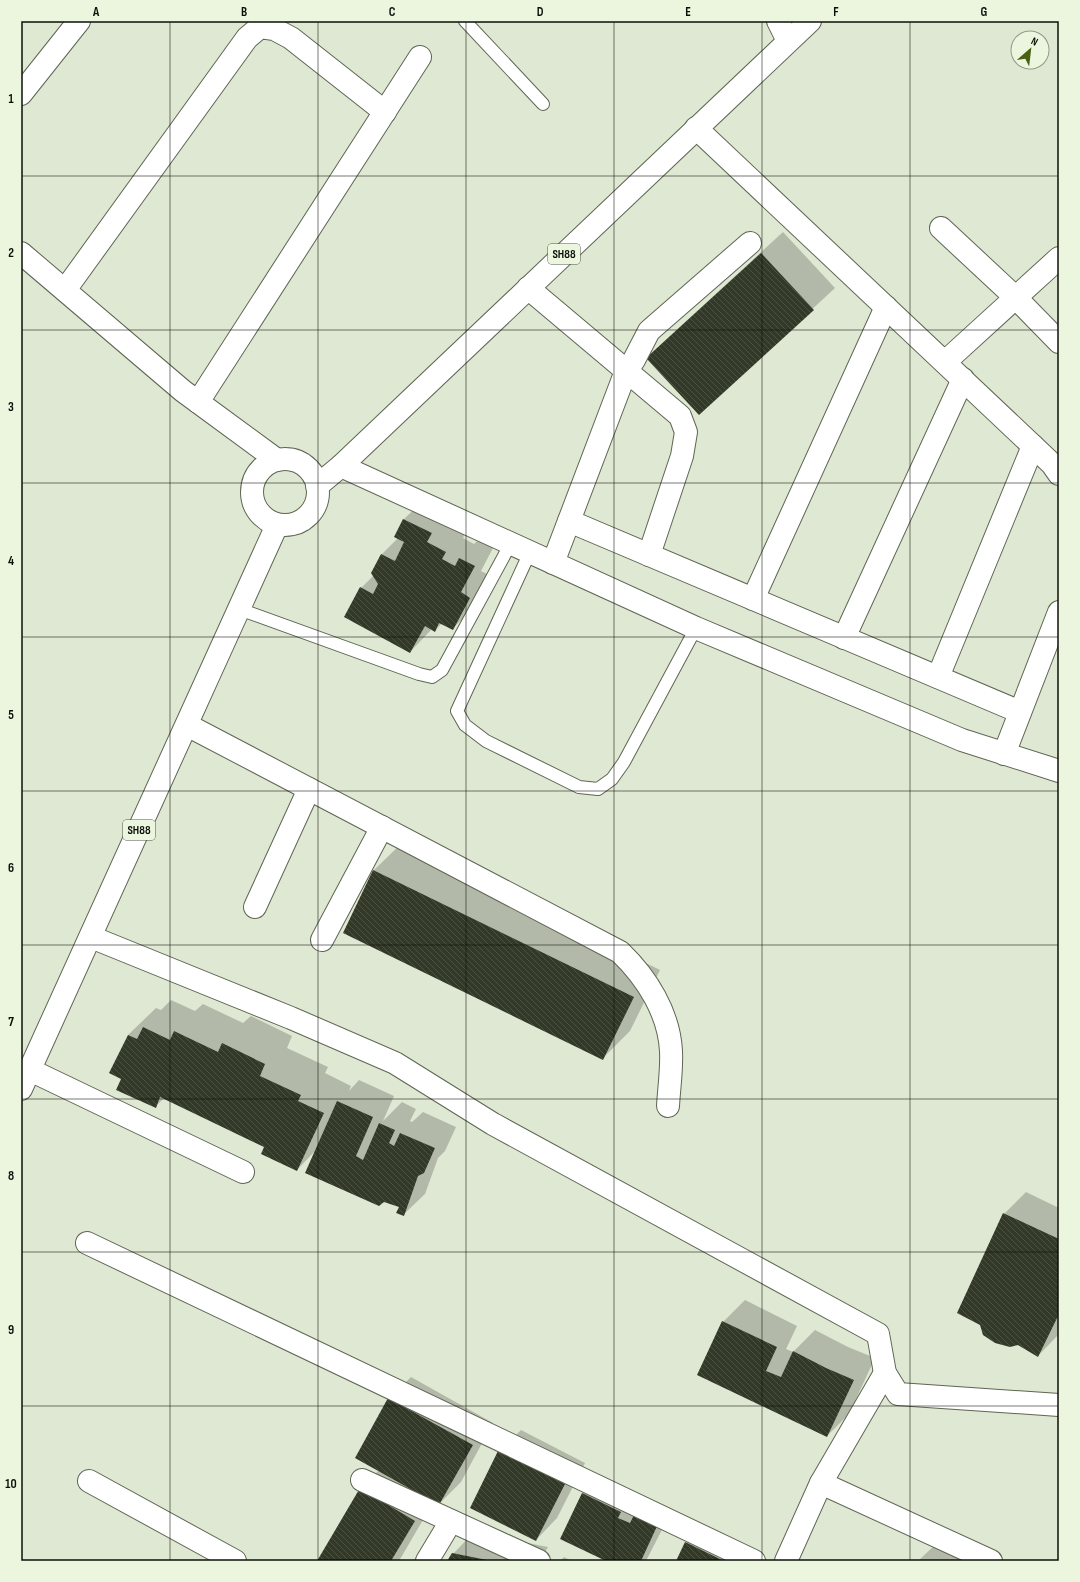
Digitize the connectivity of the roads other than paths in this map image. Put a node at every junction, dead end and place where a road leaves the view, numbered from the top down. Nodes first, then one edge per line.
1 (79, 21) edge
2 (465, 21) edge
3 (778, 21) edge
4 (810, 21) edge
5 (788, 41) junction
6 (420, 57) dead end
7 (21, 94) edge
8 (543, 104) dead end
9 (385, 112) junction
10 (696, 128) junction
11 (941, 228) dead end
12 (750, 243) dead end
13 (21, 253) edge
14 (1059, 258) edge
15 (528, 288) junction
16 (65, 290) junction
17 (1015, 297) junction
18 (886, 307) junction
19 (1059, 342) edge
20 (945, 362) junction
21 (626, 371) junction
22 (963, 379) junction
23 (198, 402) junction
24 (1033, 446) junction
25 (277, 460) junction
26 (1057, 461) edge
27 (341, 466) junction
28 (317, 486) junction
29 (569, 521) junction
30 (277, 525) junction
31 (521, 548) junction
32 (649, 555) junction
33 (553, 563) junction
34 (753, 599) junction
35 (239, 608) junction
36 (1059, 612) edge
37 (696, 628) junction
38 (844, 638) junction
39 (938, 677) junction
40 (1020, 712) junction
41 (187, 725) junction
42 (1004, 754) junction
43 (1059, 772) edge
44 (309, 789) junction
45 (382, 826) junction
46 (255, 907) dead end
47 (91, 937) junction
48 (322, 940) dead end
49 (25, 1080) edge
50 (668, 1106) dead end
51 (243, 1172) dead end
52 (87, 1242) dead end
53 (884, 1373) junction
54 (1059, 1404) edge
55 (362, 1480) dead end
56 (89, 1481) dead end
57 (821, 1483) junction
58 (451, 1521) junction
59 (235, 1561) edge
60 (426, 1561) edge
61 (539, 1561) edge
62 (754, 1561) edge
63 (786, 1561) edge
64 (991, 1561) edge

1 - 7 street
2 - 8 lane
3 - 5 street
4 - 5 street, SH88
5 - 10 street, SH88
6 - 9 street
9 - 16 street
9 - 23 street
10 - 15 street, SH88
10 - 18 street
11 - 17 street
12 - 21 street
13 - 16 street
14 - 17 street
15 - 21 street
15 - 27 street, SH88
16 - 23 street
17 - 19 street
17 - 20 street
18 - 20 street
18 - 34 street
20 - 22 street
21 - 29 street
21 - 32 street
22 - 24 street
22 - 38 street
23 - 25 street
24 - 26 street
24 - 39 street
25 - 28 street
25 - 30 street
27 - 28 street, SH88
27 - 31 street
28 - 30 street
29 - 32 street
29 - 33 street
30 - 35 street, SH88
31 - 33 street
31 - 35 lane
31 - 37 lane
32 - 34 street
33 - 37 street
34 - 38 street
35 - 41 street, SH88
36 - 40 street
37 - 42 street
38 - 39 street
39 - 40 street
40 - 42 street
41 - 44 street
41 - 47 street, SH88
42 - 43 street
44 - 45 street
44 - 46 street
45 - 48 street
45 - 50 street
47 - 49 street, SH88
47 - 53 street
49 - 51 street
52 - 62 street
53 - 54 street
53 - 57 street
55 - 58 street
56 - 59 street
57 - 63 street
57 - 64 street
58 - 60 street
58 - 61 street

